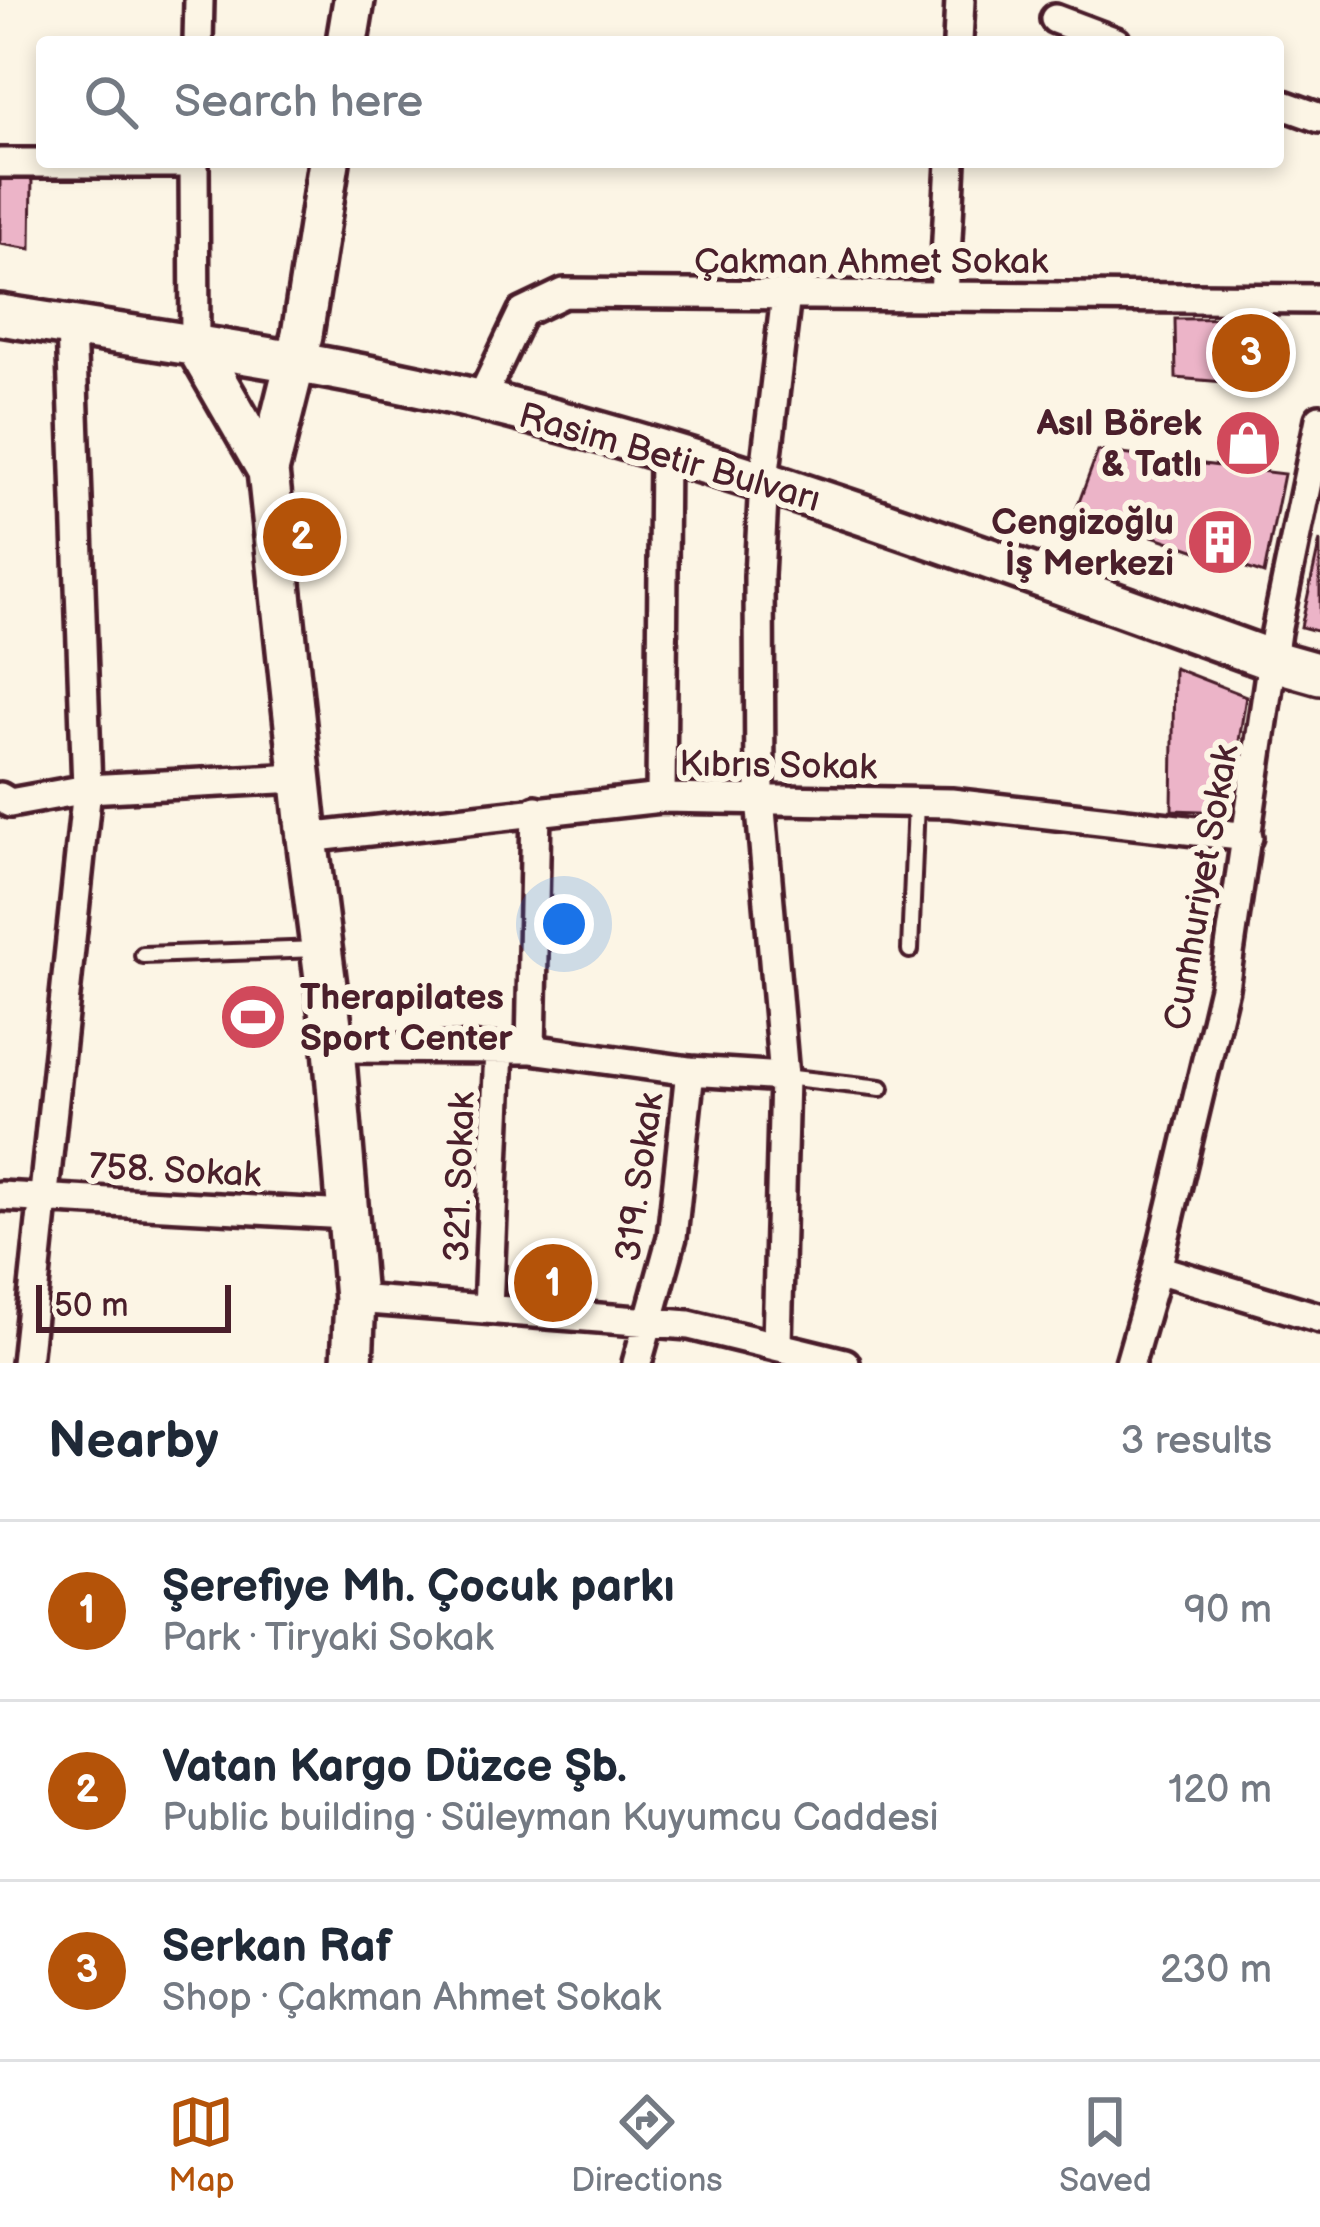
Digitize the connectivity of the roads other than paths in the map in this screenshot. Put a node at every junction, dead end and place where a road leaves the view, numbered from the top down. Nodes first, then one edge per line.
1 (199, 0) edge
2 (354, 0) edge
3 (960, 0) edge
4 (1055, 20) dead end
5 (198, 36) edge
6 (348, 36) edge
7 (958, 36) edge
8 (1099, 36) edge
9 (1284, 105) edge
10 (1320, 118) edge
11 (0, 163) edge
12 (36, 163) edge
13 (194, 168) edge
14 (327, 168) edge
15 (951, 168) edge
16 (786, 295) junction
17 (944, 296) junction
18 (1320, 299) edge
19 (0, 315) edge
20 (71, 326) junction
21 (195, 344) junction
22 (296, 362) junction
23 (480, 401) junction
24 (1320, 419) edge
25 (664, 451) junction
26 (268, 471) junction
27 (764, 480) junction
28 (1274, 662) junction
29 (1320, 674) edge
30 (300, 778) junction
31 (87, 789) junction
32 (0, 797) edge
33 (661, 798) junction
34 (760, 798) junction
35 (916, 802) junction
36 (536, 810) junction
37 (1248, 837) junction
38 (307, 838) junction
39 (321, 949) junction
40 (910, 950) dead end
41 (143, 955) dead end
42 (334, 1048) junction
43 (499, 1049) junction
44 (531, 1049) junction
45 (690, 1071) junction
46 (784, 1077) junction
47 (881, 1088) dead end
48 (0, 1196) edge
49 (42, 1198) junction
50 (347, 1215) junction
51 (1157, 1269) junction
52 (355, 1299) junction
53 (488, 1309) junction
54 (1320, 1318) edge
55 (648, 1322) junction
56 (777, 1343) junction
57 (26, 1363) edge
58 (352, 1363) edge
59 (637, 1363) edge
60 (845, 1363) edge
61 (1130, 1363) edge

1 - 5 street
2 - 6 main road
3 - 7 street
4 - 8 street
9 - 10 street
11 - 12 street
13 - 21 street
14 - 22 main road
15 - 17 street
16 - 17 street, Çakman Ahmet Sokak
16 - 23 street, Çakman Ahmet Sokak
16 - 27 street
17 - 18 street, Çakman Ahmet Sokak
19 - 20 main road, Rasim Betir Bulvarı
20 - 21 main road, Rasim Betir Bulvarı
20 - 31 street
21 - 22 main road, Rasim Betir Bulvarı
21 - 26 main road
22 - 23 main road, Rasim Betir Bulvarı
22 - 26 main road
23 - 25 main road, Rasim Betir Bulvarı
24 - 28 street, Cumhuriyet Sokak
25 - 27 main road, Rasim Betir Bulvarı
25 - 33 street
26 - 30 main road
27 - 28 main road, Rasim Betir Bulvarı
27 - 34 street
28 - 29 main road, Rasim Betir Bulvarı
28 - 37 street, Cumhuriyet Sokak
30 - 31 street
30 - 38 main road
31 - 32 street
31 - 49 street
33 - 34 street, Kıbrıs Sokak
33 - 36 street, Kıbrıs Sokak
34 - 35 street, Kıbrıs Sokak
34 - 46 street
35 - 37 street, Kıbrıs Sokak
35 - 40 lane
36 - 38 street, Kıbrıs Sokak
36 - 44 street
37 - 51 street, Cumhuriyet Sokak
38 - 39 main road
39 - 41 lane
39 - 42 main road
42 - 43 street
42 - 50 main road
43 - 44 street
43 - 53 street, 321. Sokak
44 - 45 street
45 - 46 street
45 - 55 street, 319. Sokak
46 - 47 lane
46 - 56 street
48 - 49 street, 758. Sokak
49 - 50 street, 758. Sokak
49 - 57 street
50 - 52 main road
51 - 54 street
51 - 61 street, Cumhuriyet Sokak
52 - 53 street
52 - 58 main road
53 - 55 street
55 - 56 street
55 - 59 street, 319. Sokak
56 - 60 street

